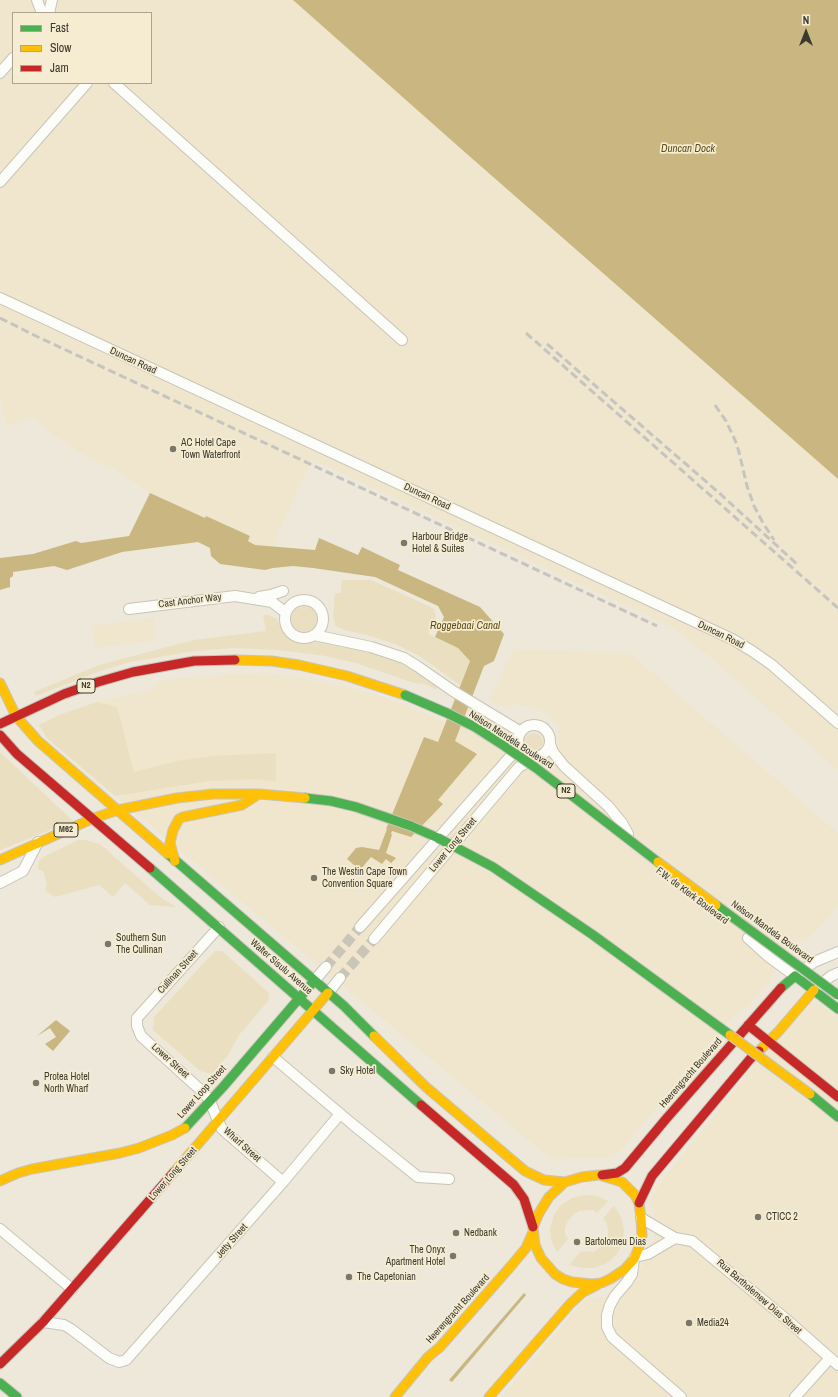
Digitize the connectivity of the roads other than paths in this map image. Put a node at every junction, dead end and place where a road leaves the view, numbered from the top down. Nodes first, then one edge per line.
1 (37, 0) edge
2 (52, 0) edge
3 (42, 12) edge
4 (49, 12) edge
5 (12, 59) edge
6 (0, 72) edge
7 (86, 84) edge
8 (115, 84) edge
9 (0, 182) edge
10 (0, 298) edge
11 (402, 340) dead end
12 (283, 591) junction
13 (251, 598) junction
14 (299, 601) junction
15 (129, 608) dead end
16 (287, 612) junction
17 (323, 619) junction
18 (314, 635) junction
19 (354, 643) junction
20 (0, 683) edge
21 (16, 716) junction
22 (838, 723) edge
23 (0, 724) edge
24 (521, 732) junction
25 (0, 735) edge
26 (550, 744) junction
27 (519, 747) junction
28 (539, 756) junction
29 (564, 766) junction
30 (262, 794) junction
31 (118, 810) junction
32 (94, 818) junction
33 (38, 842) junction
34 (0, 860) edge
35 (175, 861) junction
36 (0, 883) edge
37 (219, 927) junction
38 (360, 927) tunnel mouth
39 (374, 939) tunnel mouth
40 (838, 952) edge
41 (326, 966) tunnel mouth
42 (838, 973) edge
43 (794, 976) junction
44 (340, 978) tunnel mouth
45 (314, 981) junction
46 (814, 990) junction
47 (328, 993) junction
48 (838, 995) edge
49 (300, 998) junction
50 (838, 1009) edge
51 (313, 1010) junction
52 (137, 1018) joint
53 (748, 1024) junction
54 (768, 1041) junction
55 (273, 1057) junction
56 (838, 1097) edge
57 (210, 1101) junction
58 (340, 1114) junction
59 (838, 1117) edge
60 (218, 1121) junction
61 (633, 1159) junction
62 (536, 1176) junction
63 (599, 1176) junction
64 (449, 1179) dead end
65 (0, 1181) edge
66 (283, 1182) junction
67 (565, 1182) junction
68 (639, 1203) junction
69 (642, 1218) junction
70 (533, 1229) junction
71 (0, 1230) edge
72 (675, 1238) junction
73 (635, 1258) junction
74 (601, 1283) junction
75 (72, 1289) junction
76 (43, 1322) junction
77 (830, 1358) junction
78 (0, 1364) edge
79 (838, 1365) edge
80 (0, 1383) edge
81 (17, 1397) edge
82 (395, 1397) edge
83 (489, 1397) edge
84 (681, 1397) edge
85 (795, 1397) edge

1 - 3 street
2 - 4 street
5 - 6 street
7 - 9 street
8 - 11 street
10 - 22 street, Duncan Road
12 - 13 street, Cast Anchor Way
12 - 14 street
12 - 16 street
13 - 15 street, Cast Anchor Way
13 - 16 street, Cast Anchor Way
14 - 16 street
14 - 17 street
16 - 18 street
17 - 18 street
17 - 19 street
18 - 19 street
19 - 24 street
20 - 21 main road, Walter Sisulu Avenue
21 - 23 main road, Nelson Mandela Boulevard / N2
21 - 31 main road, Walter Sisulu Avenue
21 - 48 main road, Nelson Mandela Boulevard / N2, bridge
24 - 26 street
24 - 27 street
25 - 32 main road, Walter Sisulu Avenue
26 - 28 street
26 - 29 street, F.W. de Klerk Boulevard
27 - 28 street
27 - 38 street, Lower Long Street
28 - 29 street, F.W. de Klerk Boulevard
28 - 39 street, Lower Long Street
29 - 43 street, F.W. de Klerk Boulevard
30 - 31 main road
30 - 35 main road
30 - 59 main road, bridge
31 - 32 main road
31 - 35 main road, Walter Sisulu Avenue
32 - 33 main road, M62
32 - 37 main road, Walter Sisulu Avenue
33 - 34 main road, M62
33 - 36 street
35 - 45 main road, Walter Sisulu Avenue
37 - 49 main road, Walter Sisulu Avenue
37 - 52 street, Cullinan Street
40 - 43 street
41 - 45 street
42 - 46 street
43 - 46 main road, F.W. de Klerk Boulevard
43 - 53 main road, Heerengracht Boulevard
44 - 47 street, Lower Long Street
45 - 47 main road, Walter Sisulu Avenue
45 - 49 main road, Lower Loop Street
46 - 50 main road, F.W. de Klerk Boulevard
46 - 54 main road
47 - 51 main road, Lower Long Street
47 - 62 main road, Walter Sisulu Avenue
49 - 51 main road, Walter Sisulu Avenue
49 - 57 main road, Lower Loop Street
51 - 55 main road, Lower Long Street
51 - 70 main road, Walter Sisulu Avenue
52 - 57 street, Lower Street
53 - 54 main road
53 - 61 main road, Heerengracht Boulevard
54 - 56 main road
54 - 68 main road
55 - 58 street
55 - 60 main road, Lower Long Street
57 - 60 street, Wharf Street
57 - 65 main road, Lower Loop Street
58 - 64 street
58 - 66 street, Jetty Street
60 - 66 street, Wharf Street
60 - 75 main road, Lower Long Street
61 - 62 main road
61 - 63 main road, Heerengracht Boulevard
62 - 67 main road, Walter Sisulu Avenue
63 - 67 main road
63 - 68 main road
66 - 76 street, Jetty Street
67 - 70 main road
68 - 69 main road
69 - 72 street, Rua Bartholemew Dias Street
69 - 73 main road
70 - 74 main road
70 - 82 main road, Heerengracht Boulevard
71 - 75 street
72 - 73 street
72 - 77 street, Rua Bartholemew Dias Street
73 - 74 main road
73 - 84 street
74 - 83 main road
75 - 76 main road, Lower Long Street
76 - 78 main road, Lower Long Street
77 - 79 street, Rua Bartholemew Dias Street
77 - 85 street
80 - 81 main road

